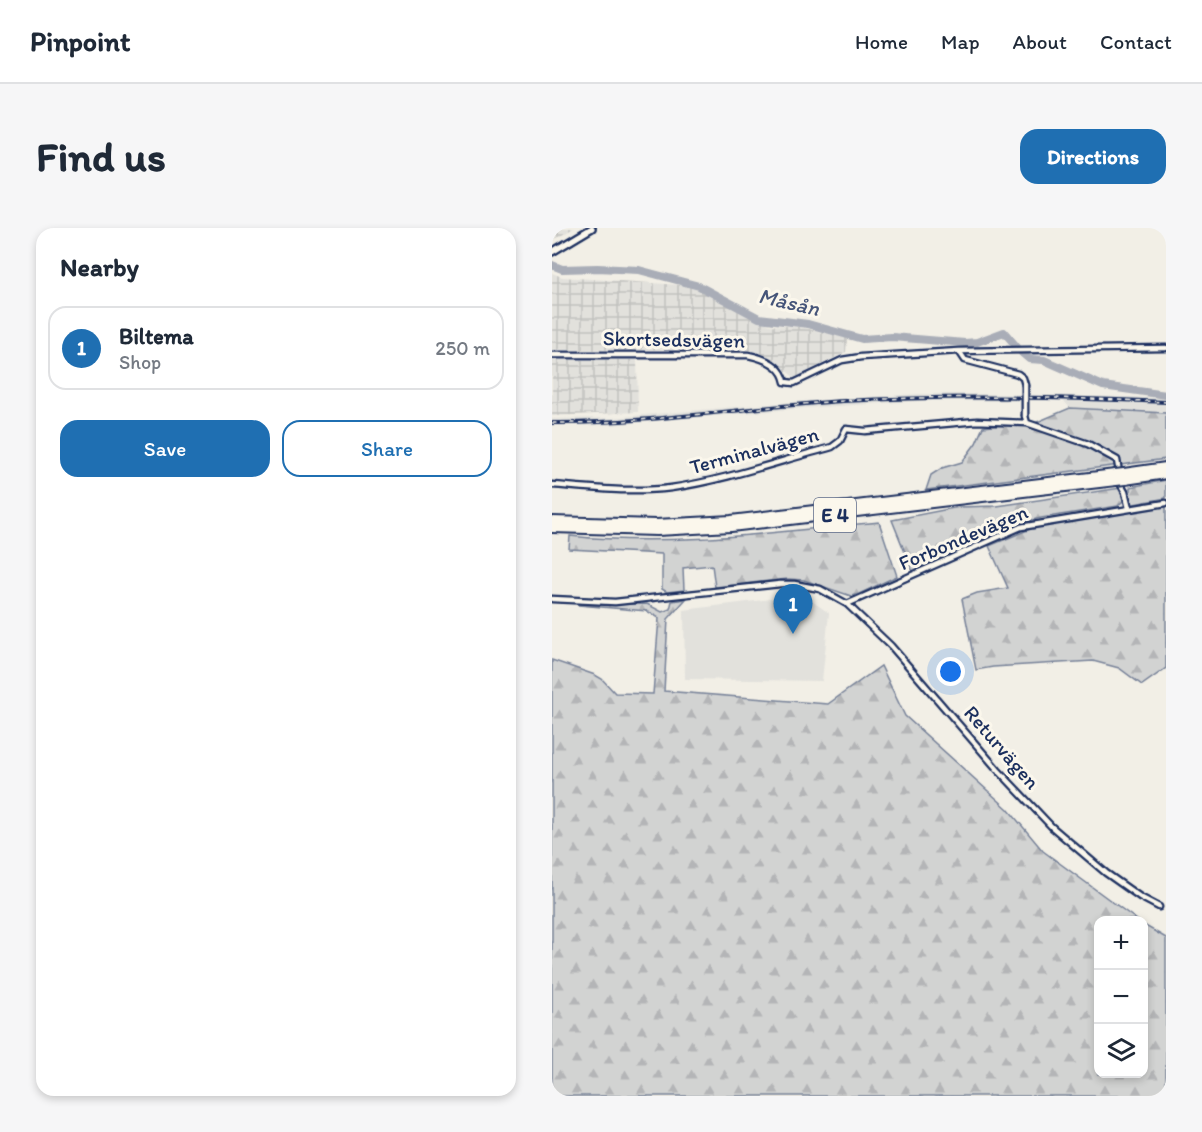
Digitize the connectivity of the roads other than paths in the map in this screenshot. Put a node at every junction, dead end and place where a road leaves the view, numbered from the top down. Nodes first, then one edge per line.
1 (589, 229) edge
2 (552, 252) edge
3 (1166, 348) edge
4 (960, 351) junction
5 (552, 355) edge
6 (1027, 423) junction
7 (1166, 467) edge
8 (1166, 474) edge
9 (1120, 477) junction
10 (552, 486) edge
11 (1166, 502) edge
12 (1129, 508) junction
13 (552, 521) edge
14 (552, 528) edge
15 (552, 599) edge
16 (848, 604) junction
17 (1159, 907) dead end

1 - 2 street
3 - 4 street
4 - 5 street, Skortsedsvägen
4 - 6 street, bridge
6 - 10 street, Terminalvägen
6 - 12 street
7 - 9 highway, E 4
8 - 9 highway, E 4
9 - 13 highway, E 4
9 - 14 highway, E 4
11 - 12 street, Forbondevägen
12 - 16 street, Forbondevägen
15 - 16 street, Returvägen
16 - 17 street, Returvägen

